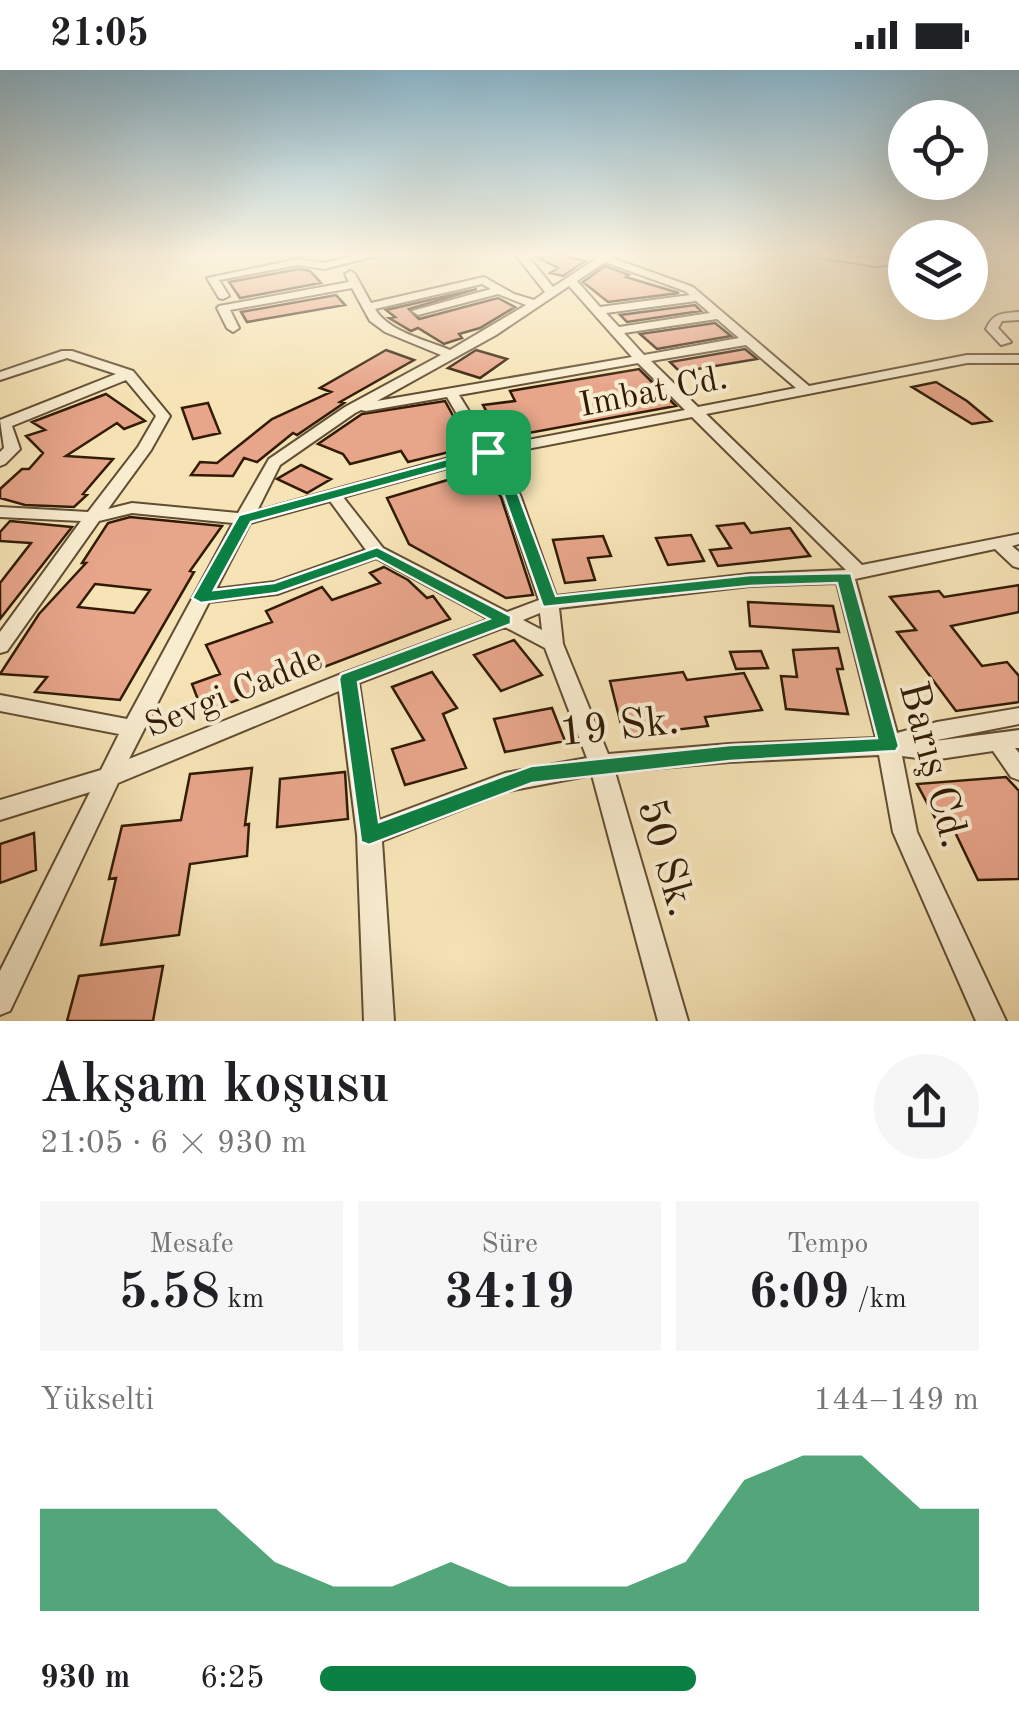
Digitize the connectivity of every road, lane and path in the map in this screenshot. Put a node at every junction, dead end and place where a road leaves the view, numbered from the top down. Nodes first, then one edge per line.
1 (276, 298) edge
2 (364, 298) edge
3 (405, 298) edge
4 (467, 298) edge
5 (521, 298) edge
6 (543, 298) edge
7 (585, 298) edge
8 (692, 298) edge
9 (695, 298) edge
10 (536, 304) junction
11 (368, 307) junction
12 (418, 311) dead end
13 (595, 311) junction
14 (716, 316) junction
15 (1019, 316) edge
16 (233, 328) dead end
17 (614, 330) junction
18 (745, 340) junction
19 (1012, 341) edge
20 (450, 354) junction
21 (1019, 358) edge
22 (641, 359) junction
23 (128, 374) junction
24 (0, 376) edge
25 (806, 391) junction
26 (450, 392) junction
27 (350, 410) junction
28 (695, 412) junction
29 (2, 425) edge
30 (488, 452) junction
31 (0, 461) edge
32 (332, 493) junction
33 (0, 512) edge
34 (93, 517) junction
35 (245, 518) junction
36 (1009, 541) edge
37 (377, 552) junction
38 (1019, 562) edge
39 (851, 574) junction
40 (201, 598) junction
41 (549, 602) junction
42 (504, 620) junction
43 (554, 644) junction
44 (0, 646) edge
45 (348, 679) junction
46 (0, 703) edge
47 (1019, 716) edge
48 (133, 728) junction
49 (1009, 741) edge
50 (889, 746) junction
51 (601, 764) junction
52 (1019, 771) edge
53 (109, 777) junction
54 (0, 810) edge
55 (369, 835) junction
56 (0, 1001) edge
57 (378, 1021) edge
58 (674, 1021) edge
59 (991, 1021) edge

1 - 16 street
2 - 11 street
3 - 11 street
4 - 12 street
5 - 10 street
6 - 10 street
7 - 13 street
8 - 13 street
9 - 14 street
10 - 20 street
11 - 20 street
13 - 17 street
14 - 17 street
14 - 18 street
15 - 19 street
17 - 22 street
18 - 22 street
18 - 25 street
19 - 21 street
20 - 27 street
21 - 25 street, Imbat Cd.
22 - 26 street
22 - 28 street
23 - 24 street
23 - 29 street
23 - 34 street
25 - 28 street, Imbat Cd.
26 - 27 street
26 - 30 street, 50 Sk.
27 - 35 street
28 - 30 street, Imbat Cd.
28 - 39 street
29 - 31 street
30 - 32 street, Imbat Cd.
30 - 41 street, 50 Sk.
32 - 35 street, Imbat Cd.
32 - 37 street
33 - 34 street
34 - 35 street
34 - 44 street
35 - 40 street
36 - 38 street
36 - 39 street, Sevgi Cadde
37 - 40 street
37 - 42 street
39 - 41 street, Sevgi Cadde
39 - 50 street, Barış Cd.
40 - 48 street
41 - 42 street, Sevgi Cadde
41 - 43 street, 50 Sk.
42 - 43 street
42 - 45 street, Sevgi Cadde
43 - 51 street, 50 Sk.
45 - 53 street, Sevgi Cadde
45 - 55 street
46 - 48 street
47 - 50 street, 19 Sk.
48 - 53 street
49 - 50 street, 19 Sk.
49 - 52 street
50 - 51 street, 19 Sk.
50 - 59 street, Barış Cd.
51 - 55 street, 19 Sk.
51 - 58 street, 50 Sk.
53 - 54 street, Sevgi Cadde
53 - 56 street
55 - 57 street

